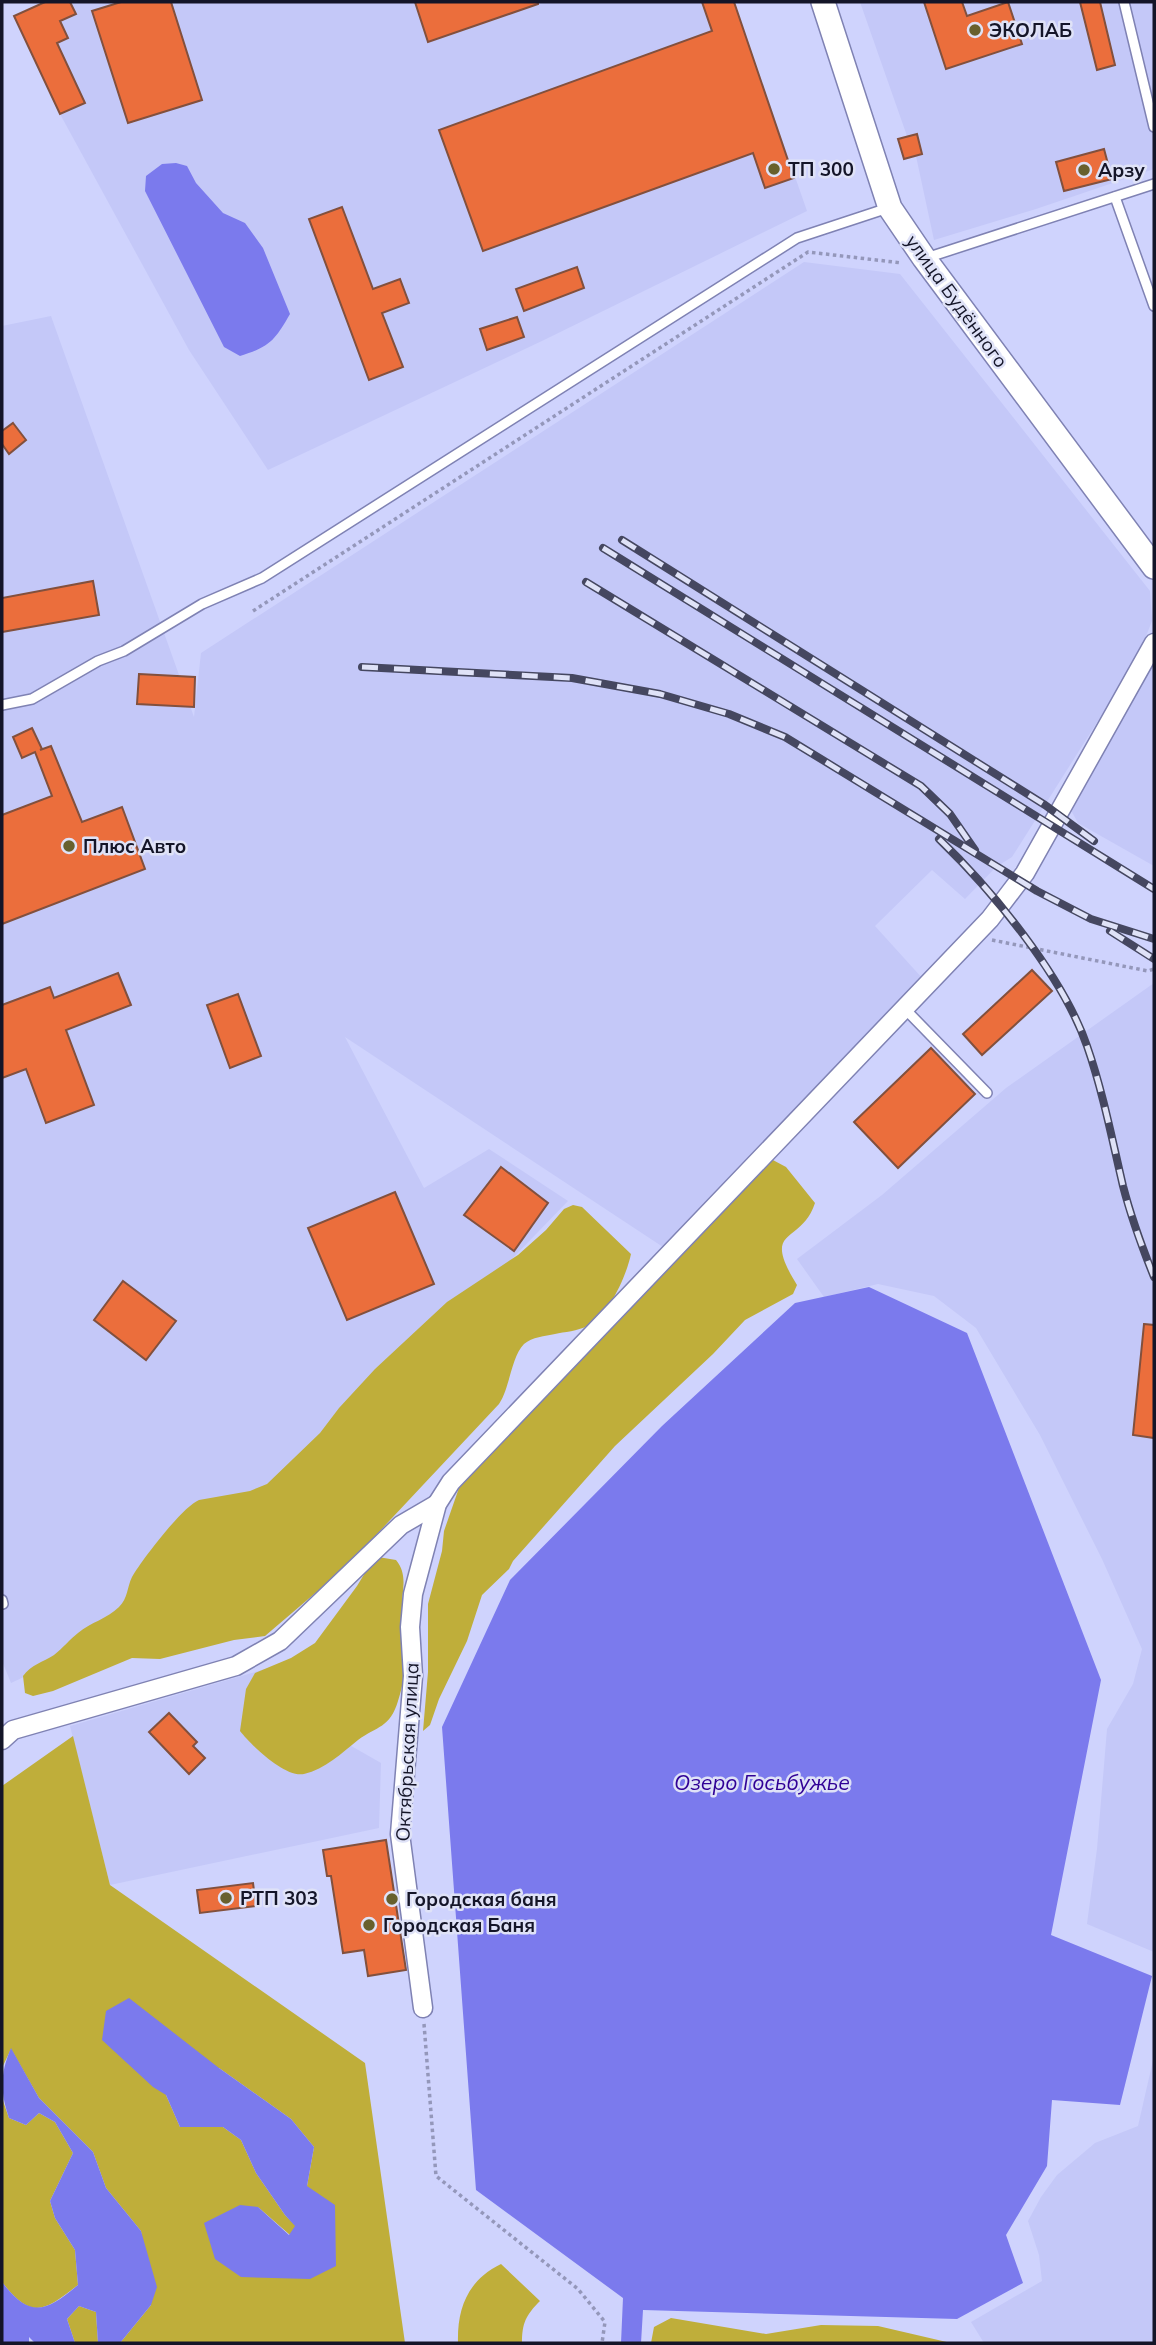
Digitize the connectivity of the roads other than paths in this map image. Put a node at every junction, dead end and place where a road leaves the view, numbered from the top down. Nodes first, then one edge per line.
1 (823, 2) edge
2 (1124, 2) edge
3 (1154, 127) edge
4 (1154, 184) edge
5 (1115, 197) junction
6 (890, 208) junction
7 (919, 261) junction
8 (1154, 306) edge
9 (1154, 566) edge
10 (1154, 643) edge
11 (2, 705) edge
12 (905, 1009) junction
13 (987, 1093) dead end
14 (437, 1504) junction
15 (2, 1740) edge
16 (423, 2008) road end

1 - 6 street, улица Будённого
2 - 3 lane
4 - 5 lane
5 - 7 lane
5 - 8 lane
6 - 7 street, улица Будённого
6 - 11 lane
7 - 9 street, улица Будённого
10 - 12 street
12 - 13 lane
12 - 14 street
14 - 15 street
14 - 16 street, Октябрьская улица

